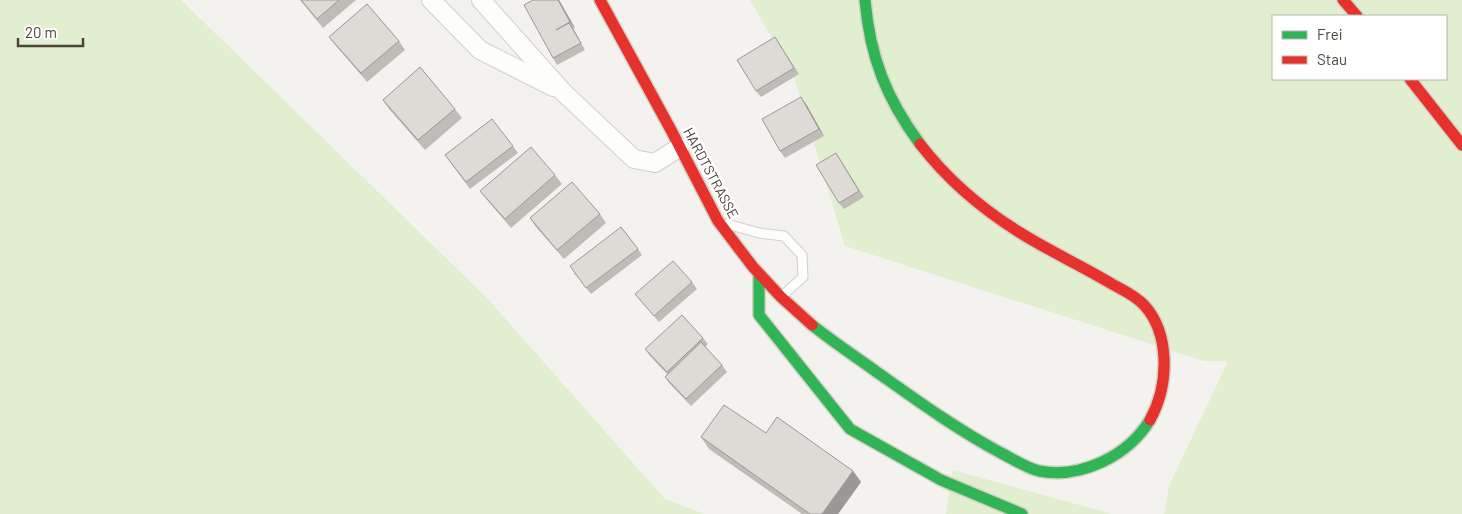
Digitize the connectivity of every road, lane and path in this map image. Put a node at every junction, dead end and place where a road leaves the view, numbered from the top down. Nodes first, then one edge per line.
1 (432, 0) edge
2 (482, 0) edge
3 (600, 0) edge
4 (865, 0) edge
5 (1343, 0) edge
6 (1356, 15) edge
7 (1411, 80) edge
8 (563, 92) junction
9 (1462, 145) edge
10 (680, 147) junction
11 (718, 221) junction
12 (759, 274) junction
13 (782, 297) junction
14 (1022, 514) edge

1 - 8 street
2 - 8 street
3 - 10 main road, HARDTSTRASSE
4 - 13 main road, HARDTSTRASSE
5 - 6 main road
7 - 9 main road
8 - 10 street
10 - 11 main road, HARDTSTRASSE
11 - 12 main road, HARDTSTRASSE
11 - 13 lane
12 - 13 main road, HARDTSTRASSE
12 - 14 main road

